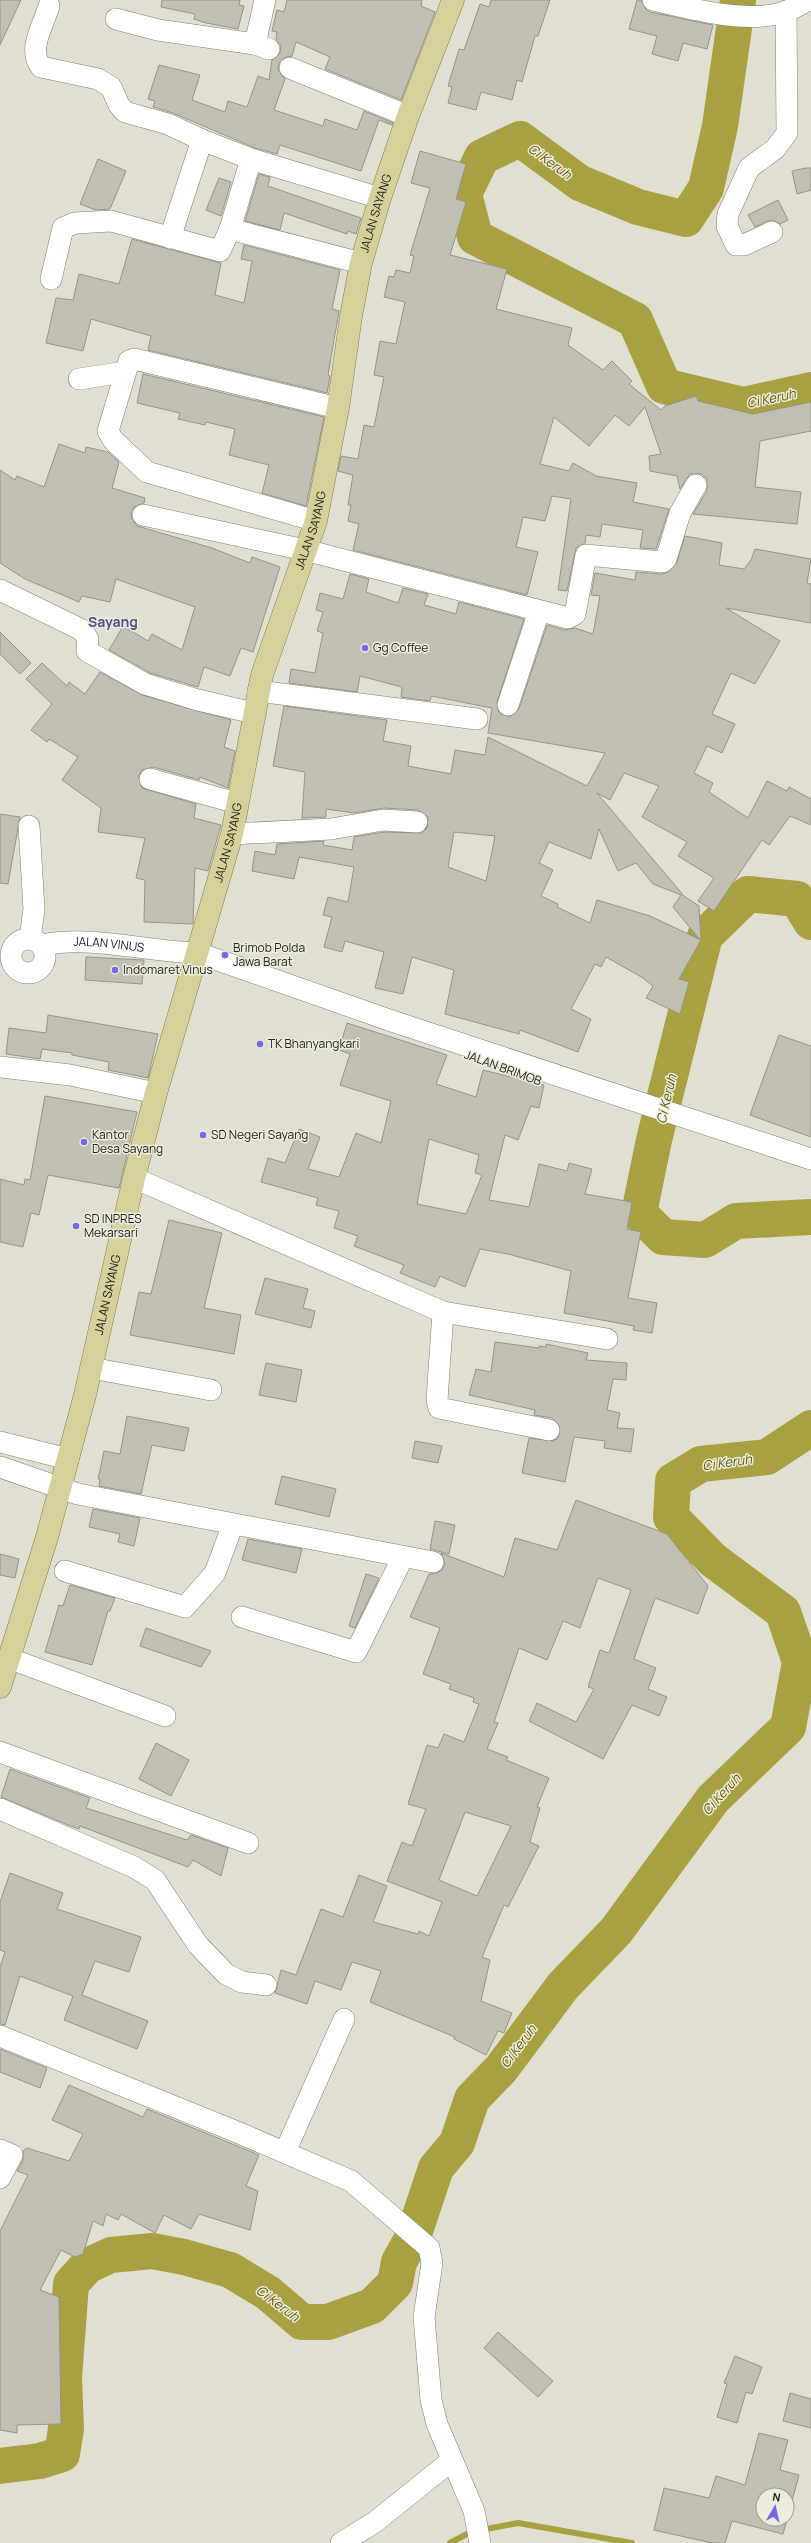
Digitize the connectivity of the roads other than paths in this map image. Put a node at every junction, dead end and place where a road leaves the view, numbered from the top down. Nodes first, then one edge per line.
1 (265, 0) edge
2 (453, 0) edge
3 (653, 0) edge
4 (809, 0) edge
5 (49, 6) dead end
6 (786, 11) junction
7 (116, 19) dead end
8 (290, 68) dead end
9 (408, 116) junction
10 (202, 140) junction
11 (251, 159) junction
12 (380, 198) junction
13 (230, 229) junction
14 (772, 232) dead end
15 (170, 238) junction
16 (361, 263) junction
17 (51, 279) dead end
18 (125, 372) junction
19 (79, 379) dead end
20 (338, 408) junction
21 (696, 485) dead end
22 (143, 515) dead end
23 (316, 521) junction
24 (305, 550) junction
25 (0, 590) edge
26 (539, 611) junction
27 (258, 691) junction
28 (508, 705) dead end
29 (254, 713) junction
30 (477, 719) dead end
31 (150, 779) dead end
32 (237, 803) junction
33 (417, 822) dead end
34 (29, 826) dead end
35 (232, 834) junction
36 (36, 942) junction
37 (5, 953) edge
38 (197, 959) junction
39 (0, 1067) edge
40 (156, 1093) junction
41 (674, 1120) junction
42 (811, 1159) edge
43 (811, 1171) edge
44 (134, 1178) junction
45 (443, 1312) junction
46 (607, 1339) dead end
47 (91, 1368) junction
48 (211, 1390) dead end
49 (549, 1430) dead end
50 (0, 1442) edge
51 (68, 1459) junction
52 (0, 1467) edge
53 (60, 1486) junction
54 (233, 1524) junction
55 (403, 1557) junction
56 (433, 1562) dead end
57 (65, 1571) dead end
58 (242, 1617) dead end
59 (8, 1658) junction
60 (0, 1687) edge
61 (165, 1716) dead end
62 (0, 1752) edge
63 (0, 1809) edge
64 (248, 1843) dead end
65 (266, 1985) dead end
66 (344, 2019) dead end
67 (0, 2036) edge
68 (0, 2150) edge
69 (285, 2152) junction
70 (0, 2178) edge
71 (451, 2461) junction
72 (478, 2538) edge
73 (341, 2543) edge

1 - 7 street
2 - 9 main road, JALAN SAYANG
3 - 6 street
4 - 6 street
5 - 10 street
6 - 14 street
8 - 9 street
9 - 12 main road, JALAN SAYANG
10 - 11 street
10 - 15 street
11 - 12 street
11 - 13 street
12 - 16 main road, JALAN SAYANG
13 - 15 street
13 - 16 street
15 - 17 street
16 - 20 main road, JALAN SAYANG
18 - 19 street
18 - 20 street
18 - 23 street
20 - 23 main road, JALAN SAYANG
21 - 26 street
22 - 24 street
23 - 24 main road, JALAN SAYANG
24 - 26 street
24 - 27 main road, JALAN SAYANG
25 - 29 street
26 - 28 street
27 - 29 main road, JALAN SAYANG
27 - 30 street
29 - 32 main road, JALAN SAYANG
31 - 32 street
32 - 35 main road, JALAN SAYANG
33 - 35 street
34 - 36 street
35 - 38 main road, JALAN SAYANG
36 - 37 street
36 - 37 street
36 - 38 street, JALAN VINUS
38 - 40 main road, JALAN SAYANG
38 - 41 street, JALAN BRIMOB
39 - 40 street
40 - 44 main road, JALAN SAYANG
41 - 42 street, JALAN BRIMOB
41 - 43 street, JALAN BRIMOB
44 - 45 street
44 - 47 main road, JALAN SAYANG
45 - 46 street
45 - 49 street
47 - 48 street
47 - 51 main road, JALAN SAYANG
50 - 51 street
51 - 53 main road, JALAN SAYANG
52 - 53 street
53 - 54 street
53 - 59 main road, JALAN SAYANG
54 - 55 street
54 - 57 street
55 - 56 street
55 - 58 street
59 - 60 main road, JALAN SAYANG
59 - 61 street
62 - 64 street
63 - 65 street
66 - 69 street
67 - 69 street
68 - 70 street
69 - 71 street
71 - 72 street
71 - 73 street

